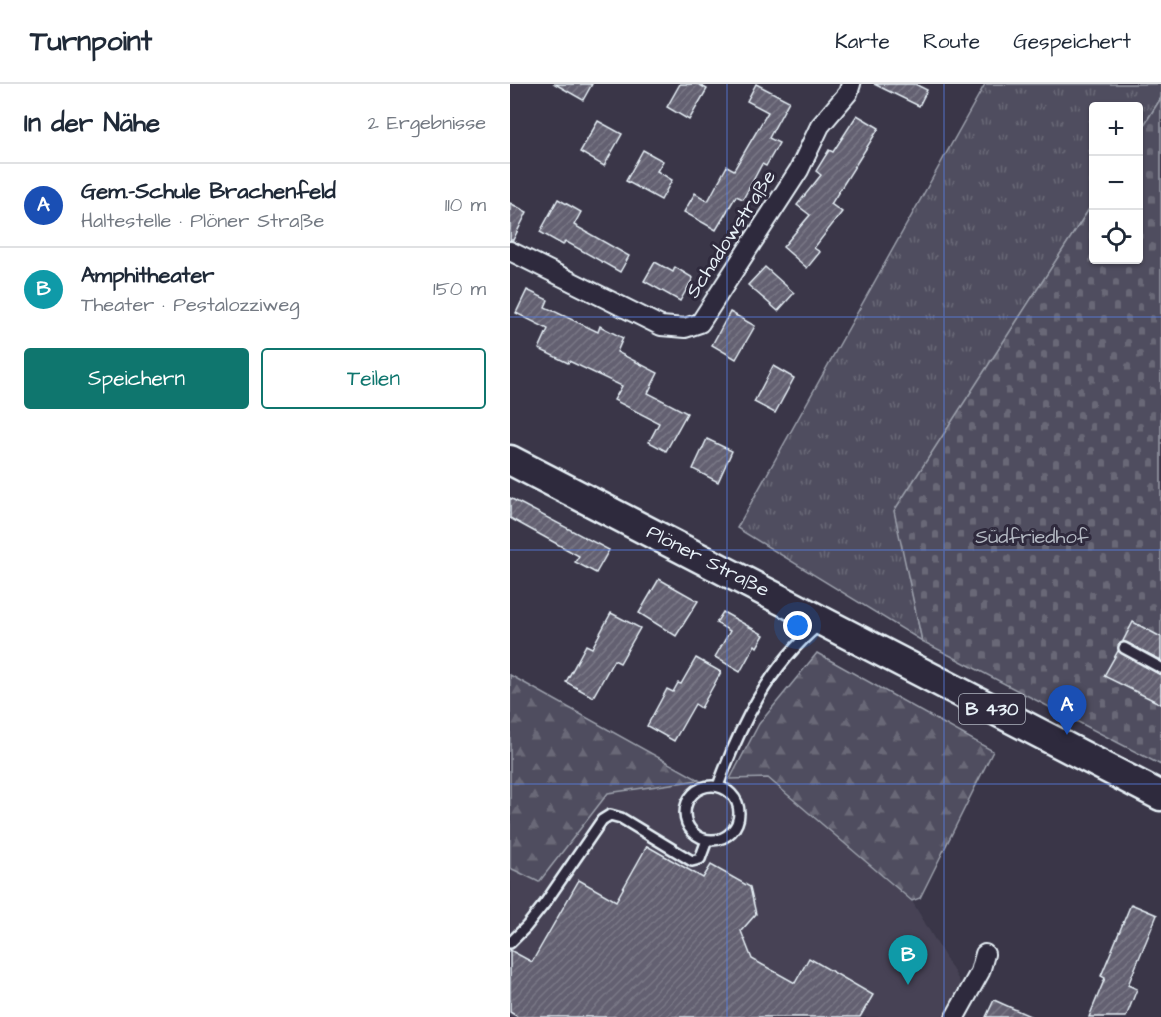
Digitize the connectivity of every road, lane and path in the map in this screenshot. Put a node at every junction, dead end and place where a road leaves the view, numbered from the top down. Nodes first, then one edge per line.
1 (851, 84) edge
2 (510, 250) edge
3 (510, 459) edge
4 (823, 621) junction
5 (1124, 648) dead end
6 (1161, 668) edge
7 (718, 786) junction
8 (1161, 796) edge
9 (707, 840) junction
10 (510, 943) edge
11 (985, 954) dead end
12 (955, 1017) edge

1 - 2 street, Schadowstraße
3 - 4 main road, Plöner Straße / B 430
4 - 7 lane
4 - 8 main road, Plöner Straße / B 430
5 - 6 lane
7 - 9 lane
7 - 9 lane
9 - 10 lane
11 - 12 street

